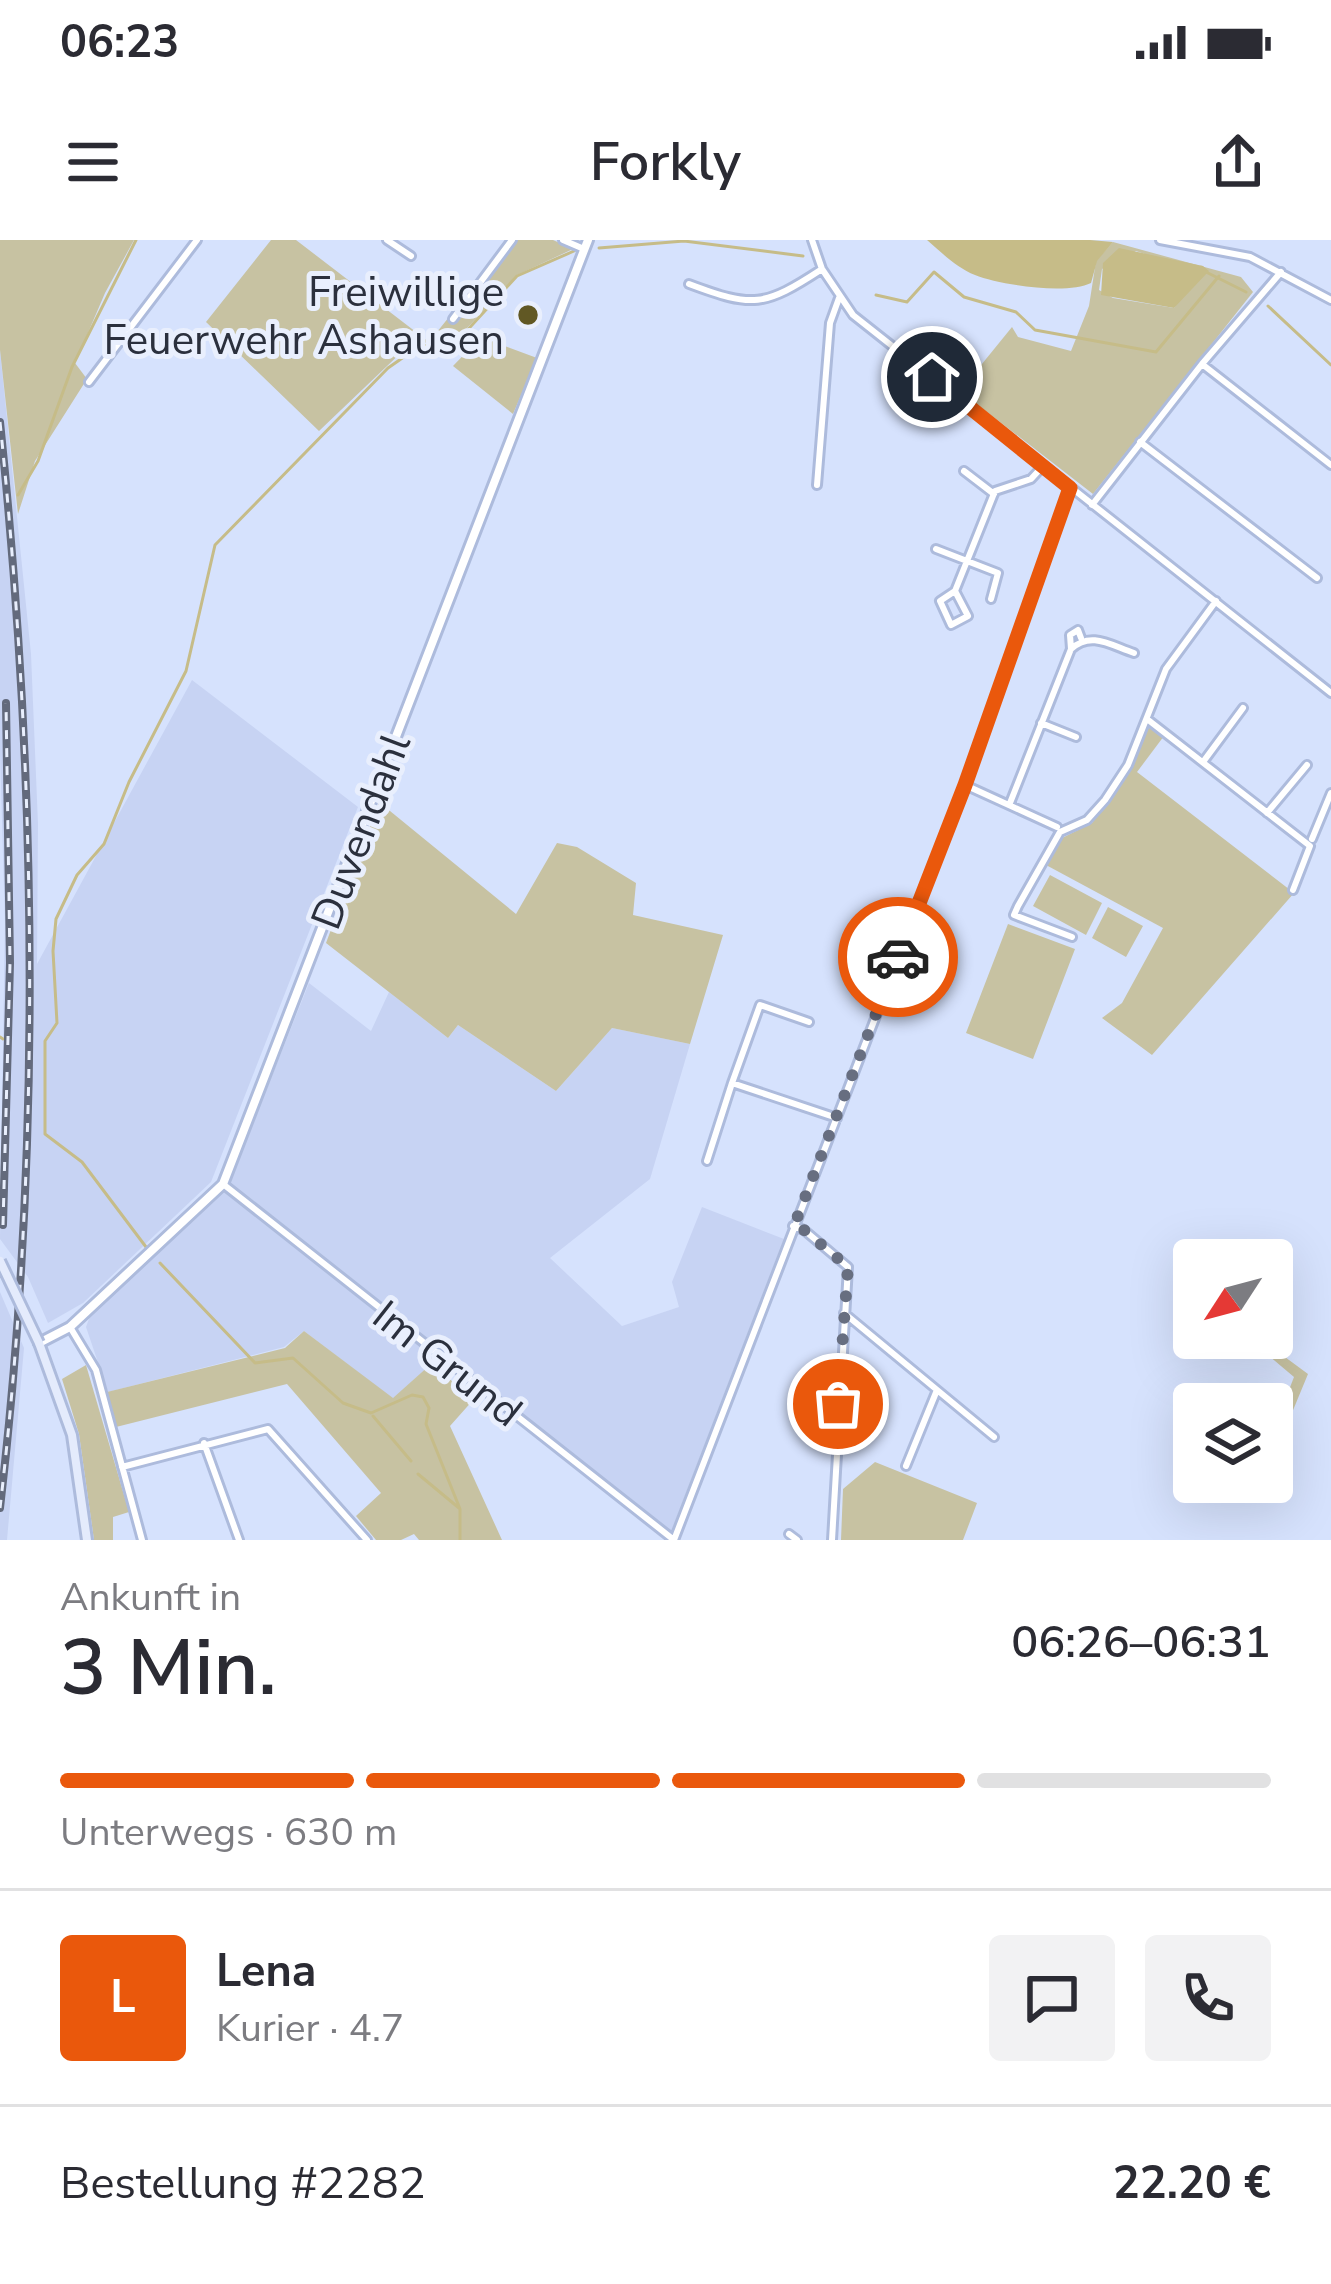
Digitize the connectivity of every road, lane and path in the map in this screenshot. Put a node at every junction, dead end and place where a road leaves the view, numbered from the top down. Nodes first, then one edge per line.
1 (197, 240) edge
2 (387, 240) edge
3 (512, 240) edge
4 (563, 240) edge
5 (812, 240) edge
6 (1160, 240) edge
7 (586, 244) edge
8 (411, 256) dead end
9 (822, 269) junction
10 (1281, 272) junction
11 (689, 284) dead end
12 (839, 298) junction
13 (1331, 300) edge
14 (453, 319) dead end
15 (1202, 364) junction
16 (88, 382) dead end
17 (1140, 442) junction
18 (1331, 465) edge
19 (1043, 466) junction
20 (964, 471) dead end
21 (817, 485) dead end
22 (1070, 488) junction
23 (994, 494) junction
24 (1093, 505) junction
25 (936, 549) dead end
26 (967, 562) junction
27 (1317, 578) dead end
28 (955, 591) junction
29 (991, 599) dead end
30 (1216, 601) junction
31 (1134, 653) dead end
32 (1331, 693) edge
33 (1244, 708) dead end
34 (1147, 719) junction
35 (1041, 723) junction
36 (1076, 737) dead end
37 (1203, 762) junction
38 (1307, 765) dead end
39 (965, 785) junction
40 (1331, 795) edge
41 (1010, 803) junction
42 (1267, 813) junction
43 (1057, 826) dead end
44 (1312, 839) dead end
45 (1293, 890) dead end
46 (1072, 937) dead end
47 (809, 1022) dead end
48 (732, 1083) junction
49 (837, 1118) junction
50 (707, 1161) dead end
51 (223, 1184) junction
52 (794, 1226) junction
53 (0, 1261) edge
54 (843, 1313) junction
55 (70, 1327) junction
56 (39, 1343) junction
57 (937, 1390) junction
58 (994, 1437) dead end
59 (204, 1443) junction
60 (906, 1466) dead end
61 (122, 1467) junction
62 (87, 1540) edge
63 (142, 1540) edge
64 (239, 1540) edge
65 (367, 1540) edge
66 (674, 1540) edge
67 (832, 1540) edge

1 - 16 street
2 - 8 street
3 - 14 street
4 - 7 street, Duvendahl
5 - 9 street
6 - 10 street
7 - 51 street, Duvendahl
9 - 11 street
9 - 12 street
10 - 13 street
10 - 15 street
12 - 19 street
12 - 21 street
15 - 17 street
15 - 18 street
17 - 24 street
17 - 27 street
19 - 22 street
19 - 23 street
20 - 23 street
22 - 24 street
22 - 39 street
23 - 26 street
24 - 30 street
25 - 26 street
26 - 28 street
26 - 29 street
28 - 28 street
30 - 32 street
30 - 34 street
31 - 35 street
33 - 37 street
34 - 37 street
34 - 46 street
35 - 36 street
35 - 41 street
37 - 42 street
38 - 42 street
39 - 41 street
39 - 49 street
40 - 44 street
41 - 43 street
42 - 45 street
47 - 48 street
48 - 49 street
48 - 50 street
49 - 52 street
51 - 55 street, Duvendahl
51 - 66 street, Im Grund
52 - 54 street
52 - 66 street
53 - 56 main road, bridge
54 - 57 street
54 - 67 street
55 - 56 street, Duvendahl
55 - 61 street
56 - 62 main road
57 - 58 street
57 - 60 street
59 - 61 street
59 - 64 street
59 - 65 street
61 - 63 street

